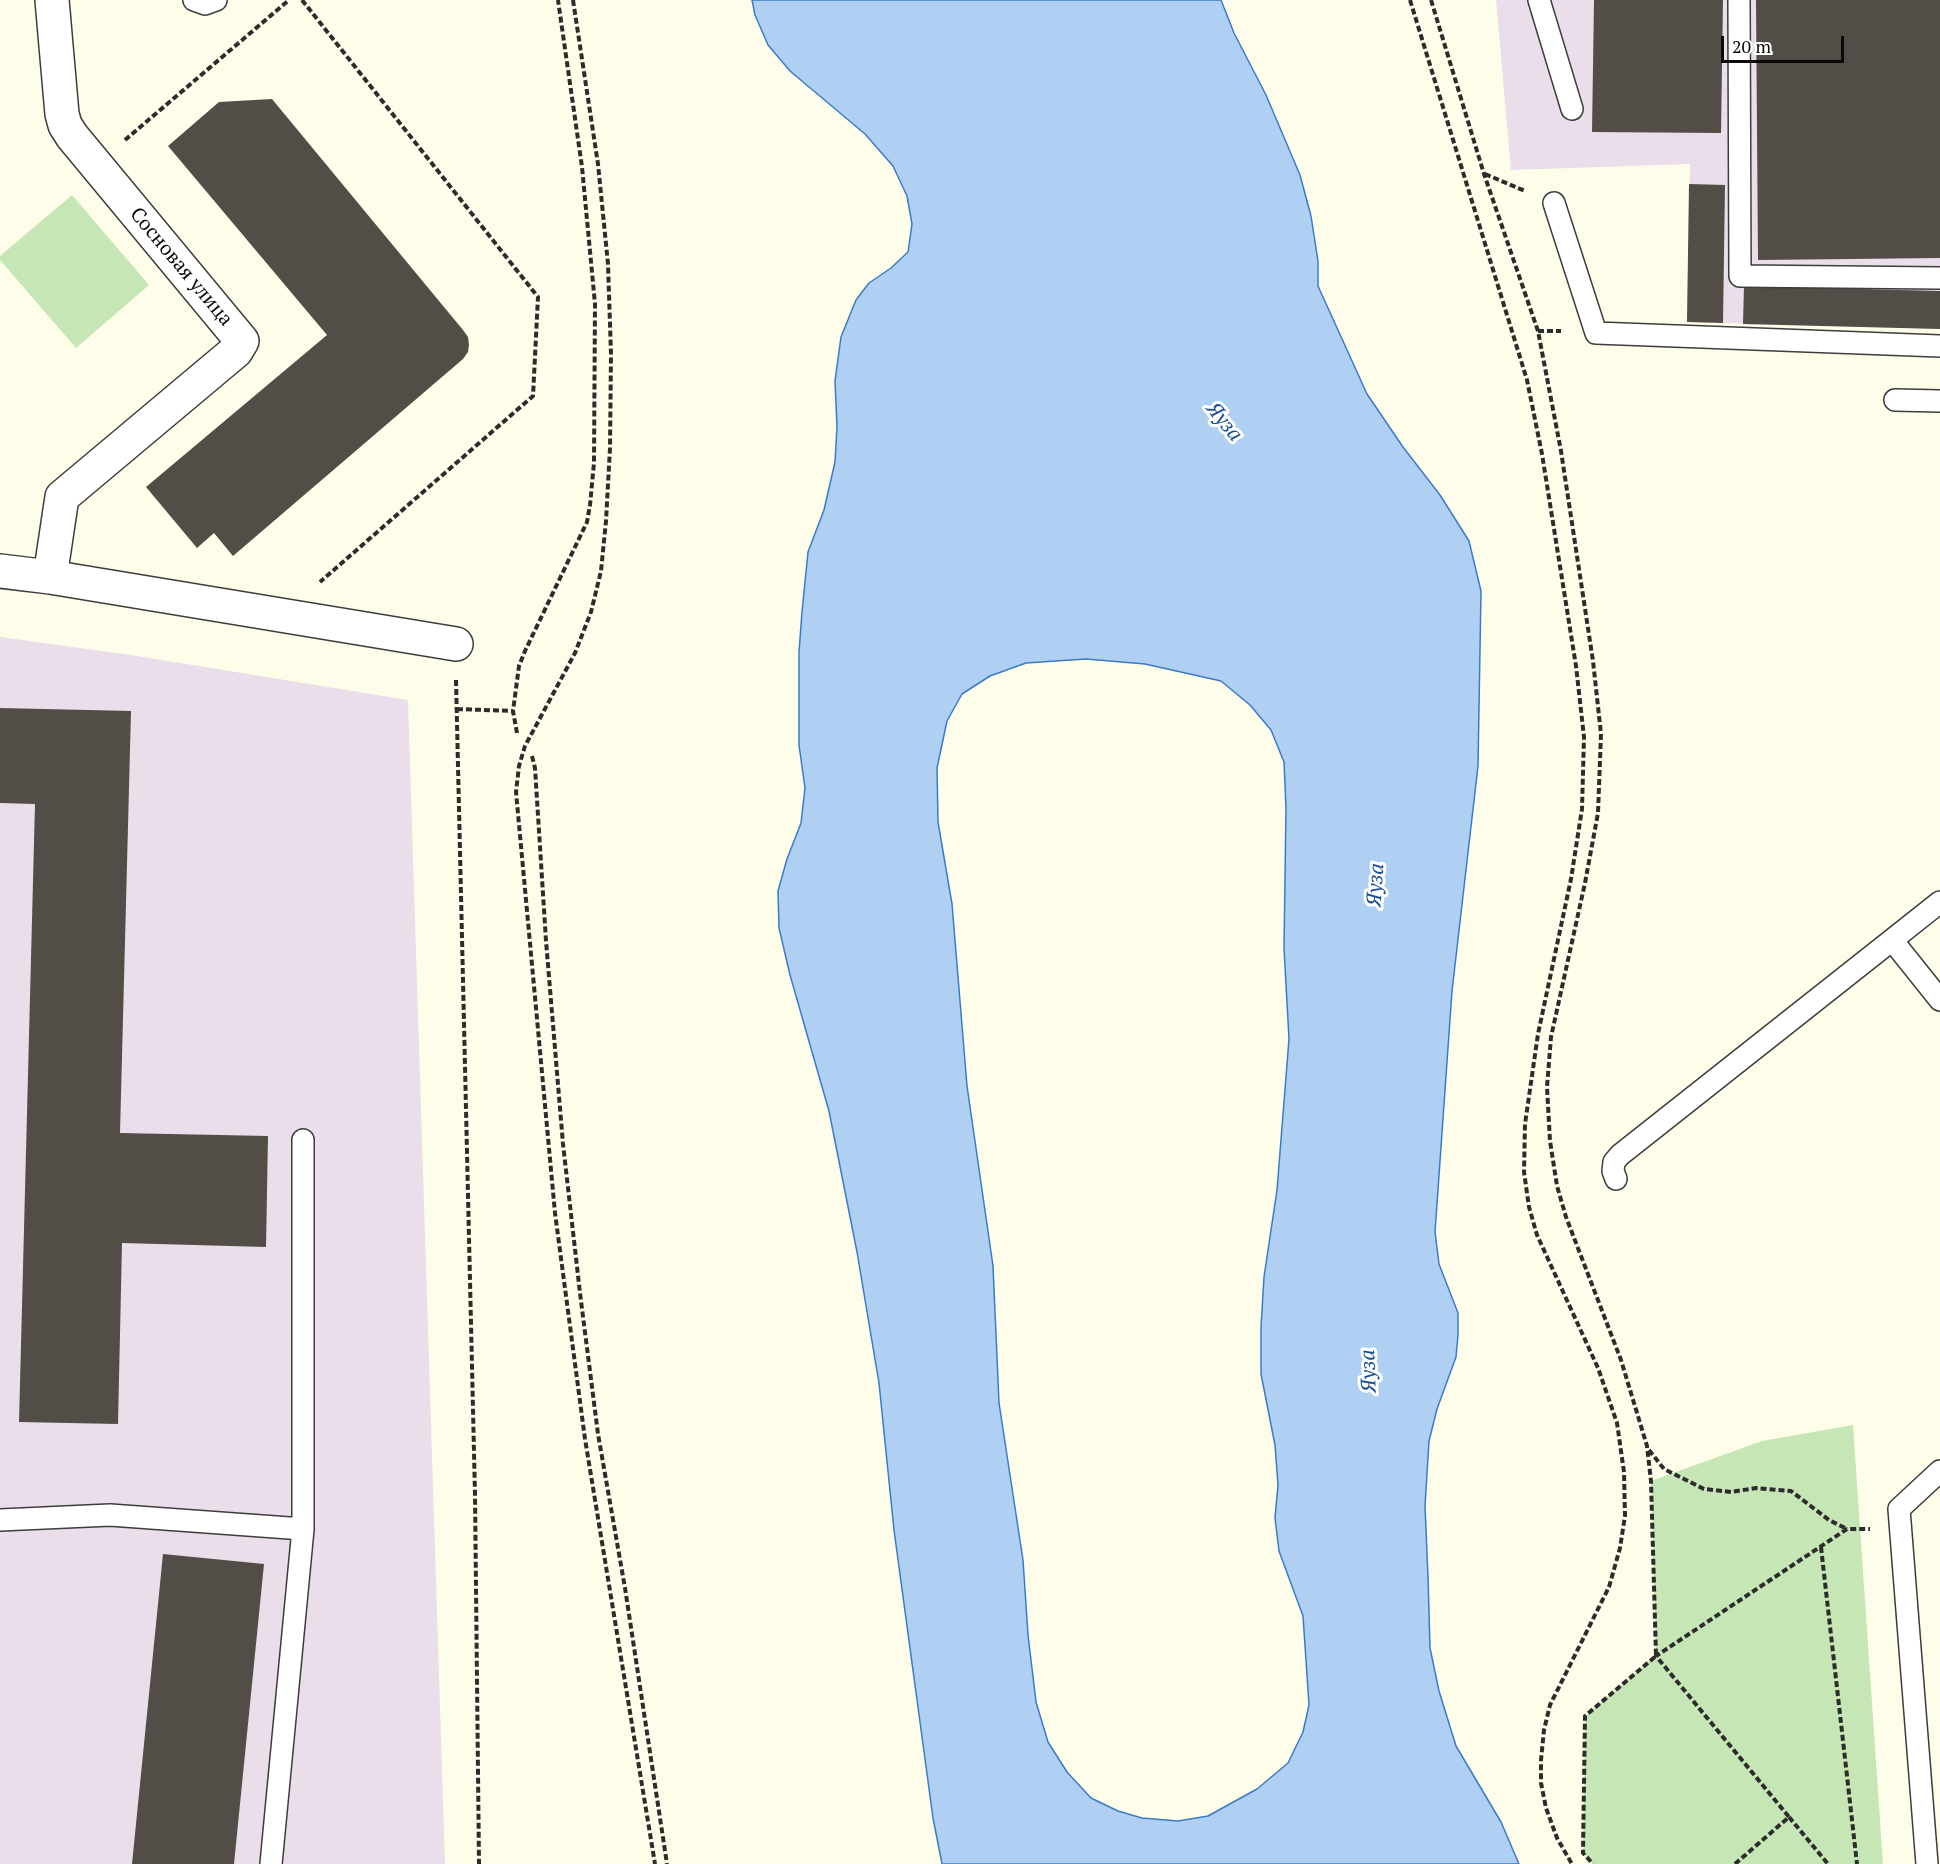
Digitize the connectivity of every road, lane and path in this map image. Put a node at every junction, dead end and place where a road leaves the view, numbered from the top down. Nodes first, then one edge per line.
1 (52, 0) edge
2 (194, 0) edge
3 (216, 0) edge
4 (289, 0) edge
5 (302, 0) edge
6 (558, 0) edge
7 (573, 0) edge
8 (1410, 0) edge
9 (1431, 0) edge
10 (1539, 0) edge
11 (1739, 0) edge
12 (1572, 109) dead end
13 (96, 164) junction
14 (1484, 174) junction
15 (1554, 203) joint
16 (1940, 278) edge
17 (1940, 346) edge
18 (1895, 400) dead end
19 (1940, 402) edge
20 (0, 571) edge
21 (50, 577) junction
22 (281, 616) junction
23 (456, 644) joint
24 (457, 709) junction
25 (513, 711) junction
26 (517, 733) dead end
27 (532, 756) dead end
28 (1940, 902) edge
29 (1892, 940) junction
30 (1940, 1000) edge
31 (303, 1140) dead end
32 (1616, 1179) dead end
33 (1648, 1449) junction
34 (1940, 1471) edge
35 (0, 1520) edge
36 (1900, 1528) junction
37 (303, 1529) junction
38 (1847, 1529) junction
39 (1821, 1547) junction
40 (1656, 1656) junction
41 (1789, 1817) junction
42 (271, 1864) edge
43 (478, 1864) edge
44 (655, 1864) edge
45 (667, 1864) edge
46 (1572, 1864) edge
47 (1593, 1864) edge
48 (1736, 1864) edge
49 (1828, 1864) edge
50 (1857, 1864) edge
51 (1927, 1864) edge

1 - 13 street, Сосновая улица
2 - 3 lane
4 - 13 path
5 - 22 path
6 - 25 path
7 - 44 path
8 - 46 path
9 - 14 path
10 - 12 lane
11 - 16 lane
13 - 21 street, Сосновая улица
14 - 15 path
14 - 33 path
15 - 17 lane
18 - 19 lane
20 - 21 street
21 - 22 street
22 - 23 street
23 - 24 path
24 - 25 path
24 - 43 path
25 - 26 path
27 - 45 path
28 - 29 lane
29 - 30 lane
29 - 32 lane
31 - 37 lane
33 - 38 path
33 - 40 path
34 - 36 lane
35 - 37 lane
36 - 38 path
36 - 51 lane
37 - 42 lane
38 - 39 path
39 - 40 path
39 - 50 path
40 - 41 path
40 - 47 path
41 - 48 path
41 - 49 path

